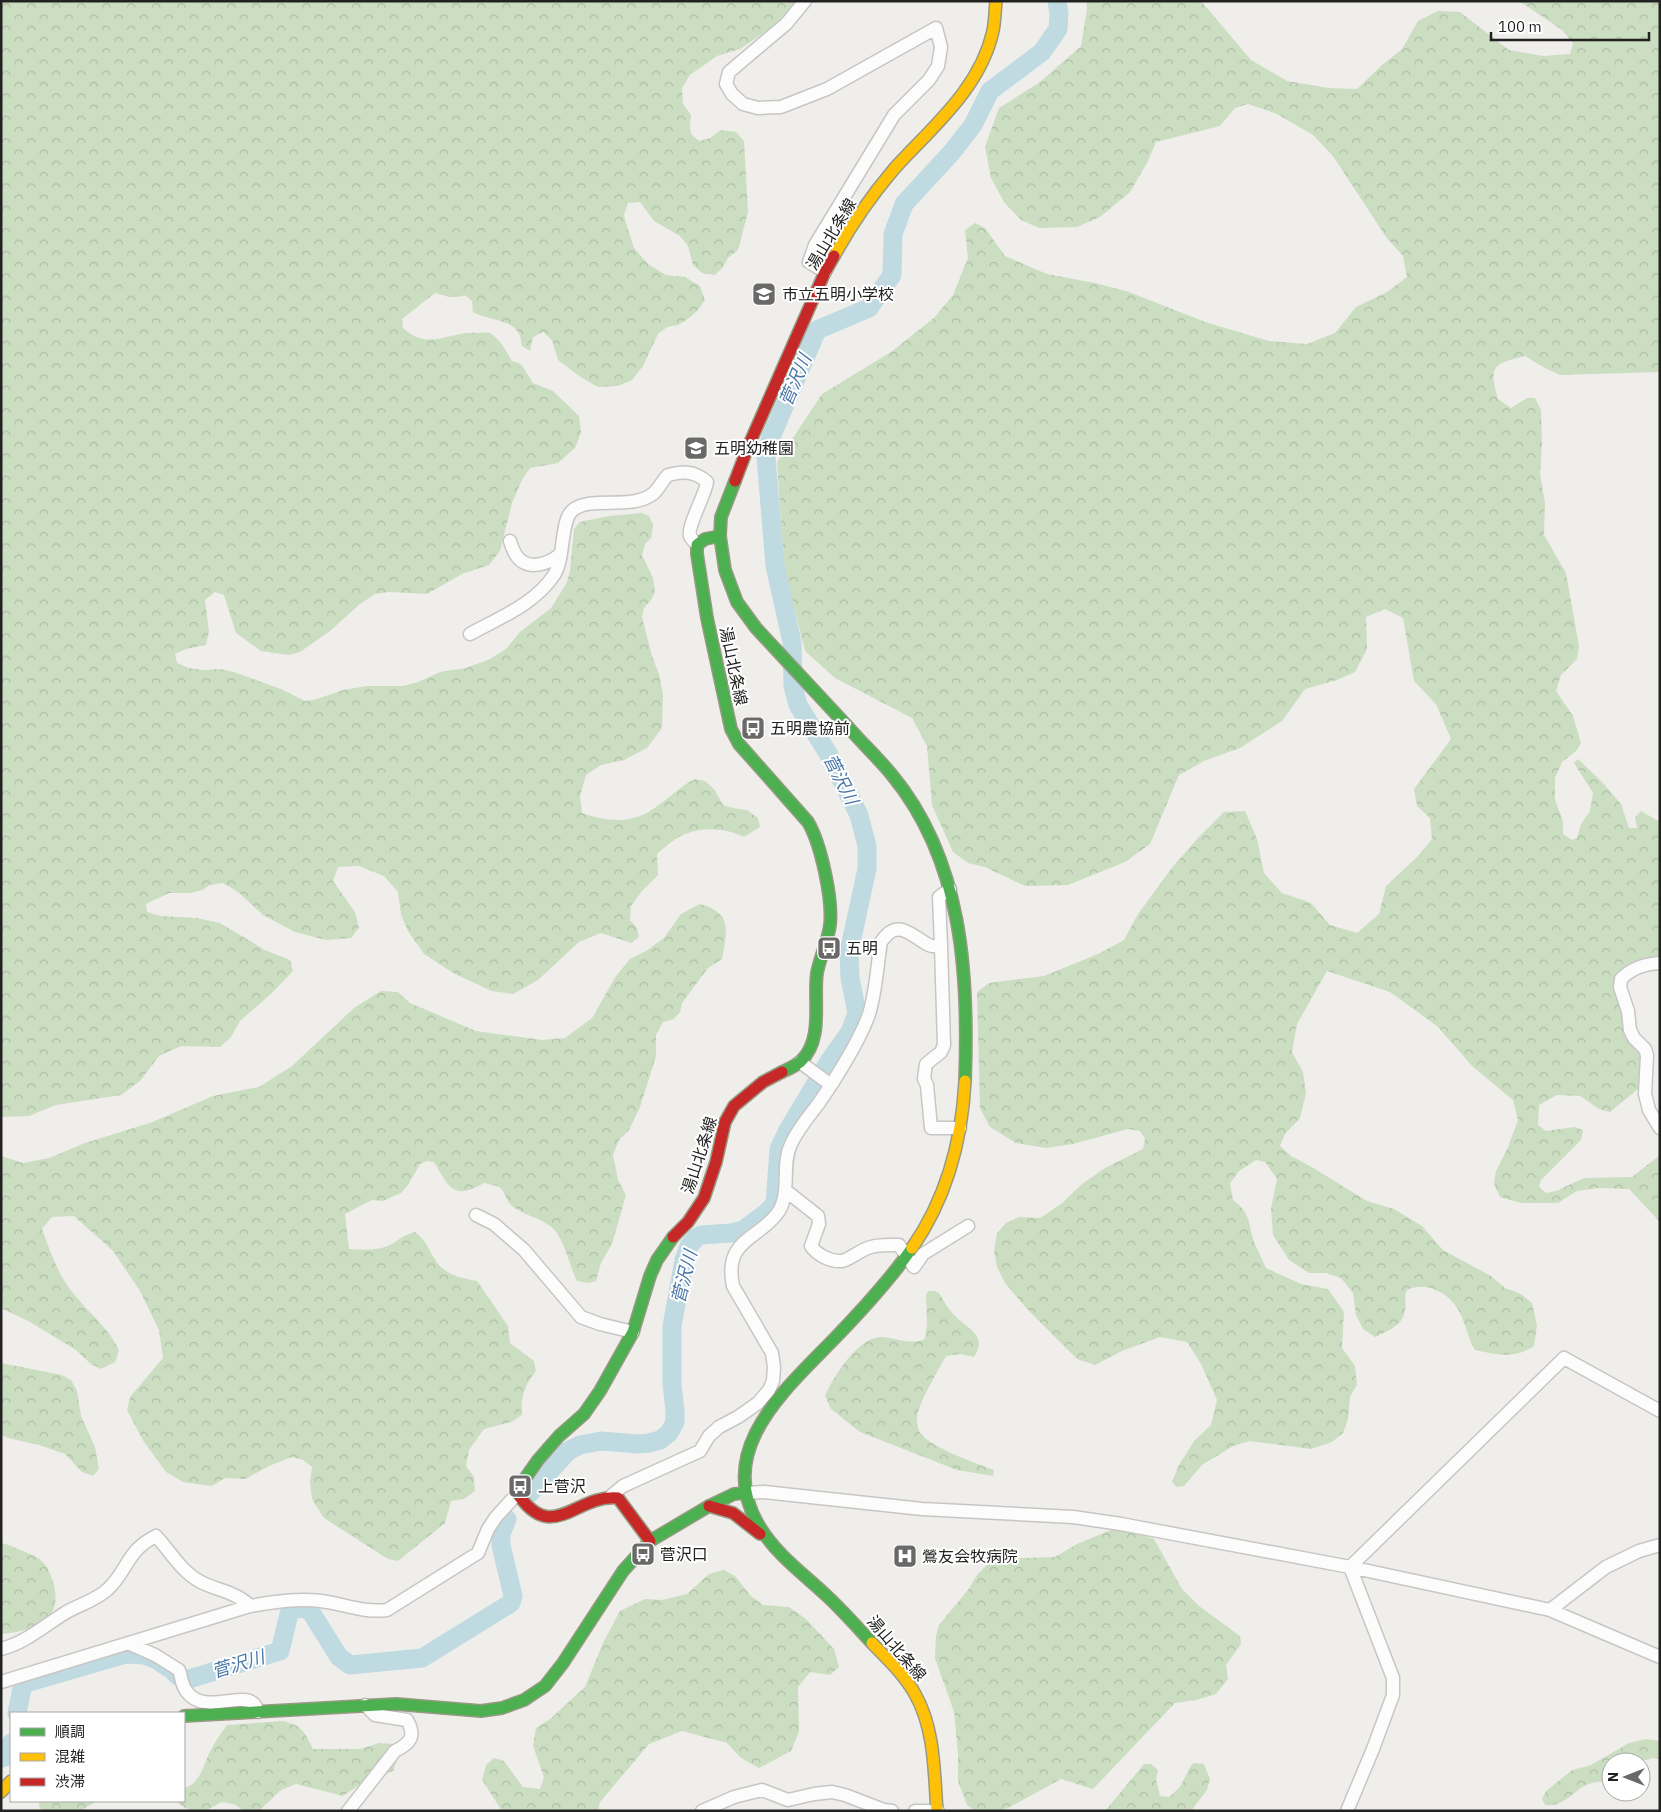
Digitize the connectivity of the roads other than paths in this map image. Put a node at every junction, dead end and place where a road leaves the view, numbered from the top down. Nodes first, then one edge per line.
1 (805, 1) edge
2 (996, 1) edge
3 (825, 272) junction
4 (720, 536) junction
5 (510, 541) dead end
6 (698, 545) junction
7 (561, 554) junction
8 (470, 634) dead end
9 (950, 889) junction
10 (940, 946) junction
11 (1660, 963) edge
12 (800, 1062) junction
13 (828, 1084) junction
14 (960, 1128) junction
15 (1660, 1128) edge
16 (785, 1190) junction
17 (476, 1214) dead end
18 (968, 1226) dead end
19 (906, 1256) junction
20 (633, 1332) junction
21 (1660, 1411) edge
22 (746, 1493) junction
23 (517, 1494) junction
24 (611, 1496) junction
25 (709, 1506) junction
26 (768, 1540) junction
27 (650, 1541) junction
28 (1660, 1545) edge
29 (1350, 1567) junction
30 (250, 1606) junction
31 (1550, 1610) junction
32 (130, 1644) junction
33 (1, 1649) edge
34 (1660, 1657) edge
35 (1, 1682) edge
36 (365, 1704) junction
37 (258, 1712) junction
38 (185, 1716) edge
39 (10, 1781) edge
40 (1, 1792) edge
41 (789, 1805) edge
42 (938, 1810) edge
43 (348, 1811) edge
44 (702, 1811) edge
45 (892, 1811) edge
46 (915, 1811) edge
47 (1347, 1811) edge

1 - 3 street
2 - 3 main road, 湯山北条線
3 - 4 main road, 湯山北条線
4 - 6 main road
4 - 9 main road, 湯山北条線
5 - 7 street
6 - 7 street
6 - 12 main road, 湯山北条線
7 - 8 street
9 - 10 street
9 - 14 main road, 湯山北条線
10 - 13 street
10 - 14 street
11 - 15 street
12 - 13 street
12 - 20 main road, 湯山北条線
13 - 16 street
14 - 19 main road, 湯山北条線
16 - 19 street
16 - 24 street
17 - 20 street
18 - 19 street
19 - 22 main road, 湯山北条線
20 - 23 main road, 湯山北条線
21 - 29 street
22 - 25 main road
22 - 26 main road, 湯山北条線
22 - 29 street
23 - 24 main road
23 - 30 street
24 - 27 main road
25 - 26 main road, 湯山北条線
25 - 27 main road
26 - 42 main road, 湯山北条線
27 - 36 main road
28 - 31 street
29 - 31 street
29 - 47 street
30 - 32 street
30 - 33 street
31 - 34 street
32 - 35 street
32 - 37 street
36 - 37 main road
36 - 43 street
37 - 38 main road
39 - 40 main road
41 - 44 street
41 - 45 street
42 - 46 street

